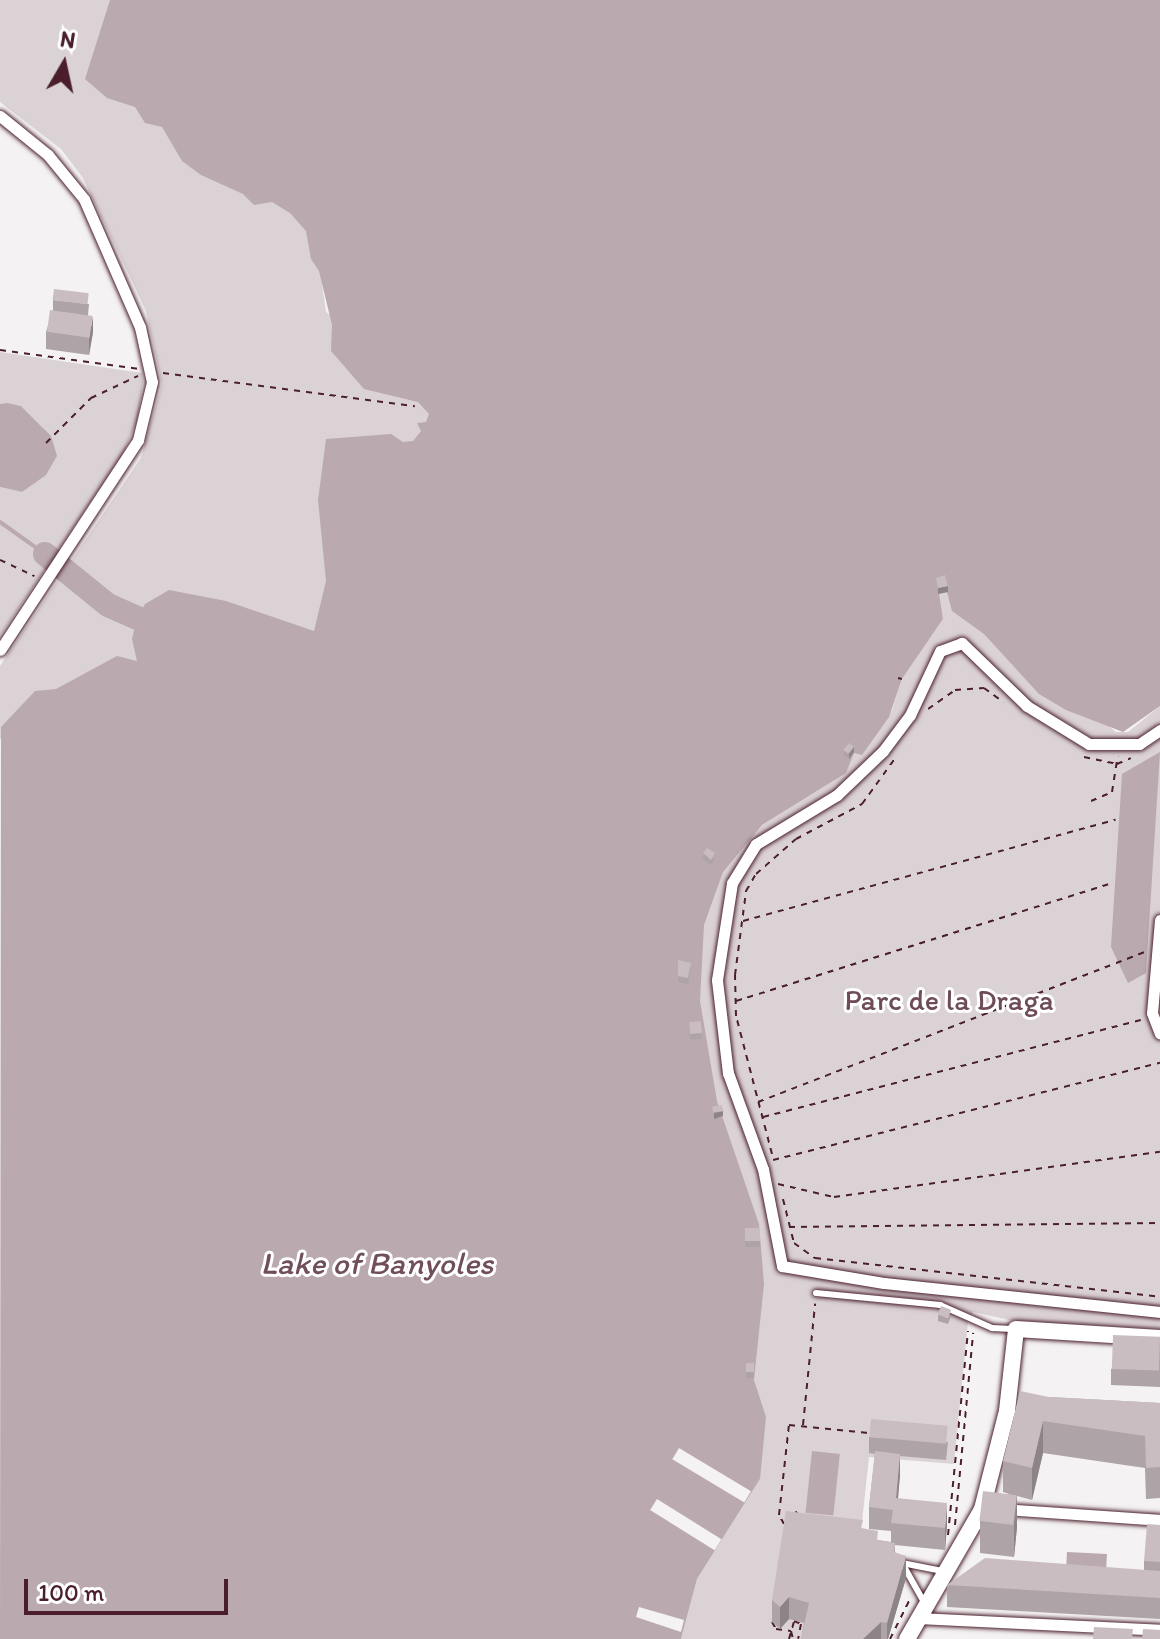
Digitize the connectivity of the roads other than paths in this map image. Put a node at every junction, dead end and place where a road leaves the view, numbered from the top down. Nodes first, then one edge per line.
1 (0, 116) edge
2 (0, 650) edge
3 (1160, 730) edge
4 (1160, 920) edge
5 (1160, 1034) edge
6 (816, 1293) road end
7 (1160, 1312) edge
8 (1016, 1329) junction
9 (1160, 1338) edge
10 (982, 1506) junction
11 (1160, 1520) edge
12 (892, 1556) edge
13 (902, 1563) junction
14 (944, 1572) junction
15 (921, 1605) junction
16 (1160, 1630) edge
17 (907, 1639) edge

1 - 2 street
3 - 7 street
4 - 5 street
6 - 8 lane
8 - 9 street
8 - 10 street
10 - 11 street
10 - 14 street
12 - 13 lane
13 - 14 lane
13 - 15 lane
14 - 15 street
15 - 16 street
15 - 17 street

